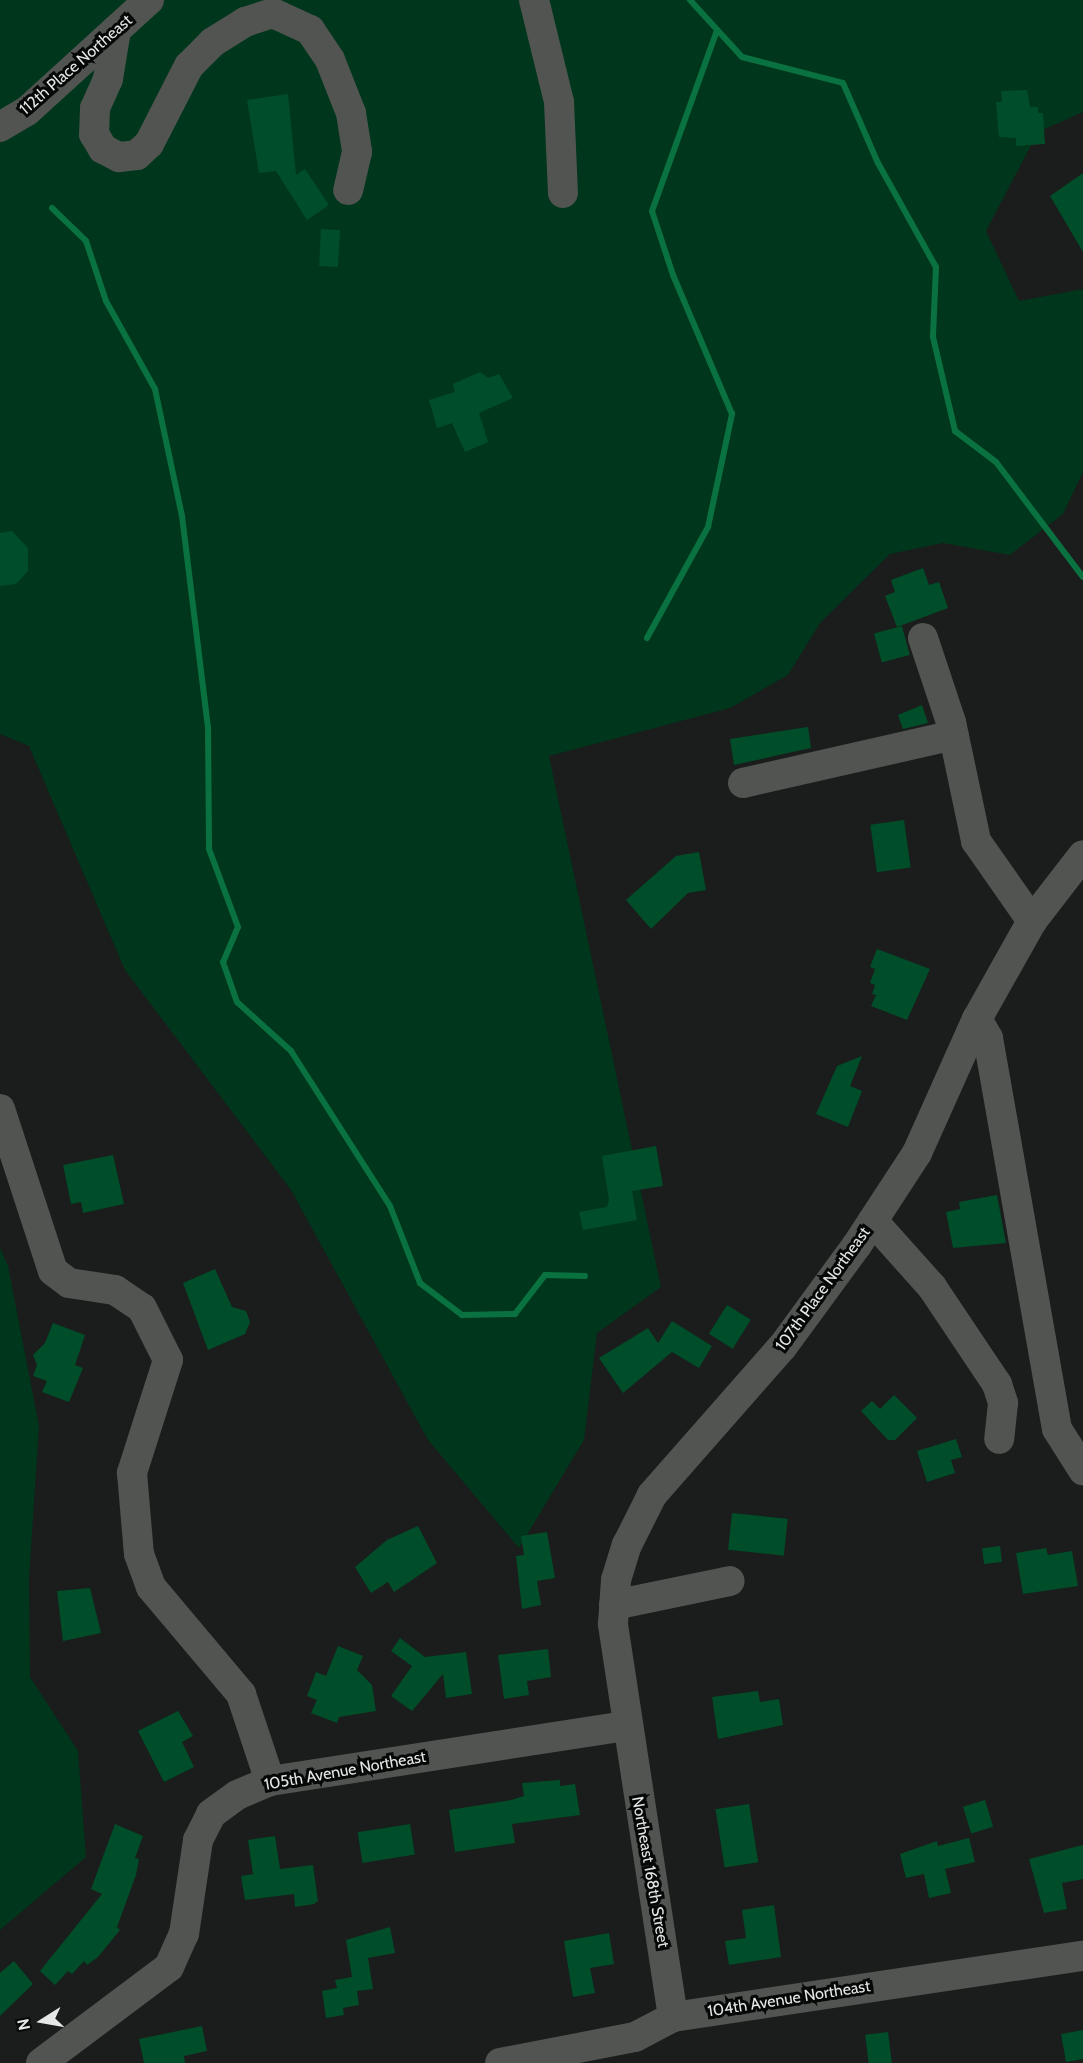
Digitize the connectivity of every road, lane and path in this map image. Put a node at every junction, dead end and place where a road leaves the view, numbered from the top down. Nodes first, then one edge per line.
1 (149, 0) edge
2 (534, 0) edge
3 (116, 30) junction
4 (0, 127) edge
5 (348, 190) dead end
6 (563, 194) dead end
7 (923, 638) dead end
8 (954, 735) junction
9 (742, 783) dead end
10 (1083, 855) edge
11 (1032, 921) junction
12 (977, 1019) junction
13 (0, 1109) edge
14 (873, 1221) junction
15 (999, 1439) dead end
16 (1083, 1470) edge
17 (730, 1581) dead end
18 (614, 1605) junction
19 (625, 1726) junction
20 (270, 1781) junction
21 (1083, 1956) edge
22 (673, 2017) junction
23 (46, 2060) edge
24 (500, 2063) edge

1 - 3 street, 112th Place Northeast
2 - 6 street
3 - 4 street, 112th Place Northeast
3 - 5 street
7 - 8 street
8 - 9 street
8 - 11 street
10 - 11 street, 107th Place Northeast
11 - 12 street, 107th Place Northeast
12 - 14 street, 107th Place Northeast
12 - 16 street
13 - 20 street
14 - 15 street
14 - 18 street, 107th Place Northeast
17 - 18 street
18 - 19 street, 107th Place Northeast
19 - 20 street, 105th Avenue Northeast
19 - 22 street, Northeast 168th Street
20 - 23 street, 105th Avenue Northeast
21 - 22 street, 104th Avenue Northeast
22 - 24 street, 104th Avenue Northeast

